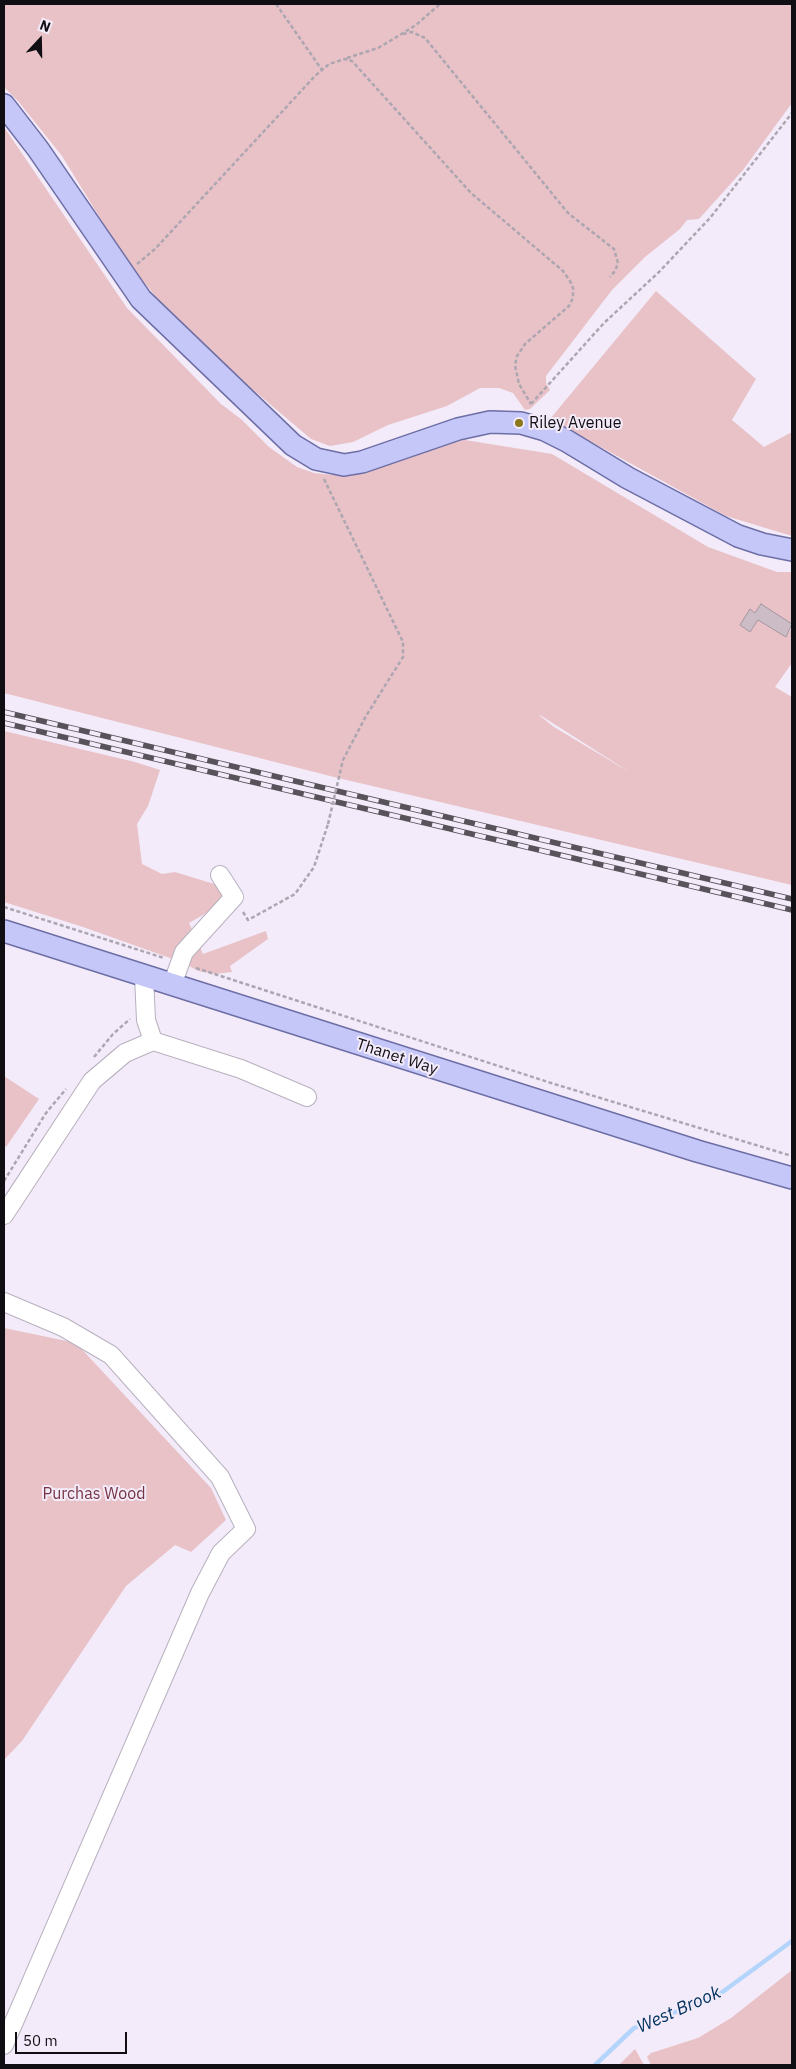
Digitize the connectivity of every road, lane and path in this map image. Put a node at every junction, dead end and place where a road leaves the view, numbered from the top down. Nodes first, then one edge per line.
1 (276, 4) edge
2 (440, 4) edge
3 (403, 34) junction
4 (345, 59) junction
5 (322, 70) junction
6 (4, 105) edge
7 (792, 113) edge
8 (124, 275) junction
9 (610, 277) dead end
10 (531, 404) junction
11 (522, 423) junction
12 (316, 459) junction
13 (792, 550) edge
14 (220, 876) dead end
15 (234, 897) junction
16 (4, 907) edge
17 (4, 931) edge
18 (180, 963) junction
19 (144, 976) junction
20 (172, 985) junction
21 (154, 1041) junction
22 (307, 1097) dead end
23 (792, 1156) edge
24 (792, 1178) edge
25 (4, 1215) edge
26 (4, 1302) edge
27 (4, 2046) edge

1 - 5 path
2 - 3 path
3 - 4 path
3 - 9 path
4 - 5 path
4 - 10 path
5 - 8 path
6 - 8 main road
7 - 10 path
8 - 12 main road
10 - 11 path
11 - 12 main road
11 - 13 main road
12 - 15 path, bridge
14 - 15 lane
15 - 18 lane
16 - 18 path
17 - 19 main road, Thanet Way
18 - 20 lane
18 - 23 path
19 - 20 main road, Thanet Way
19 - 21 lane
20 - 24 main road, Thanet Way
21 - 22 lane
21 - 25 lane
26 - 27 lane

